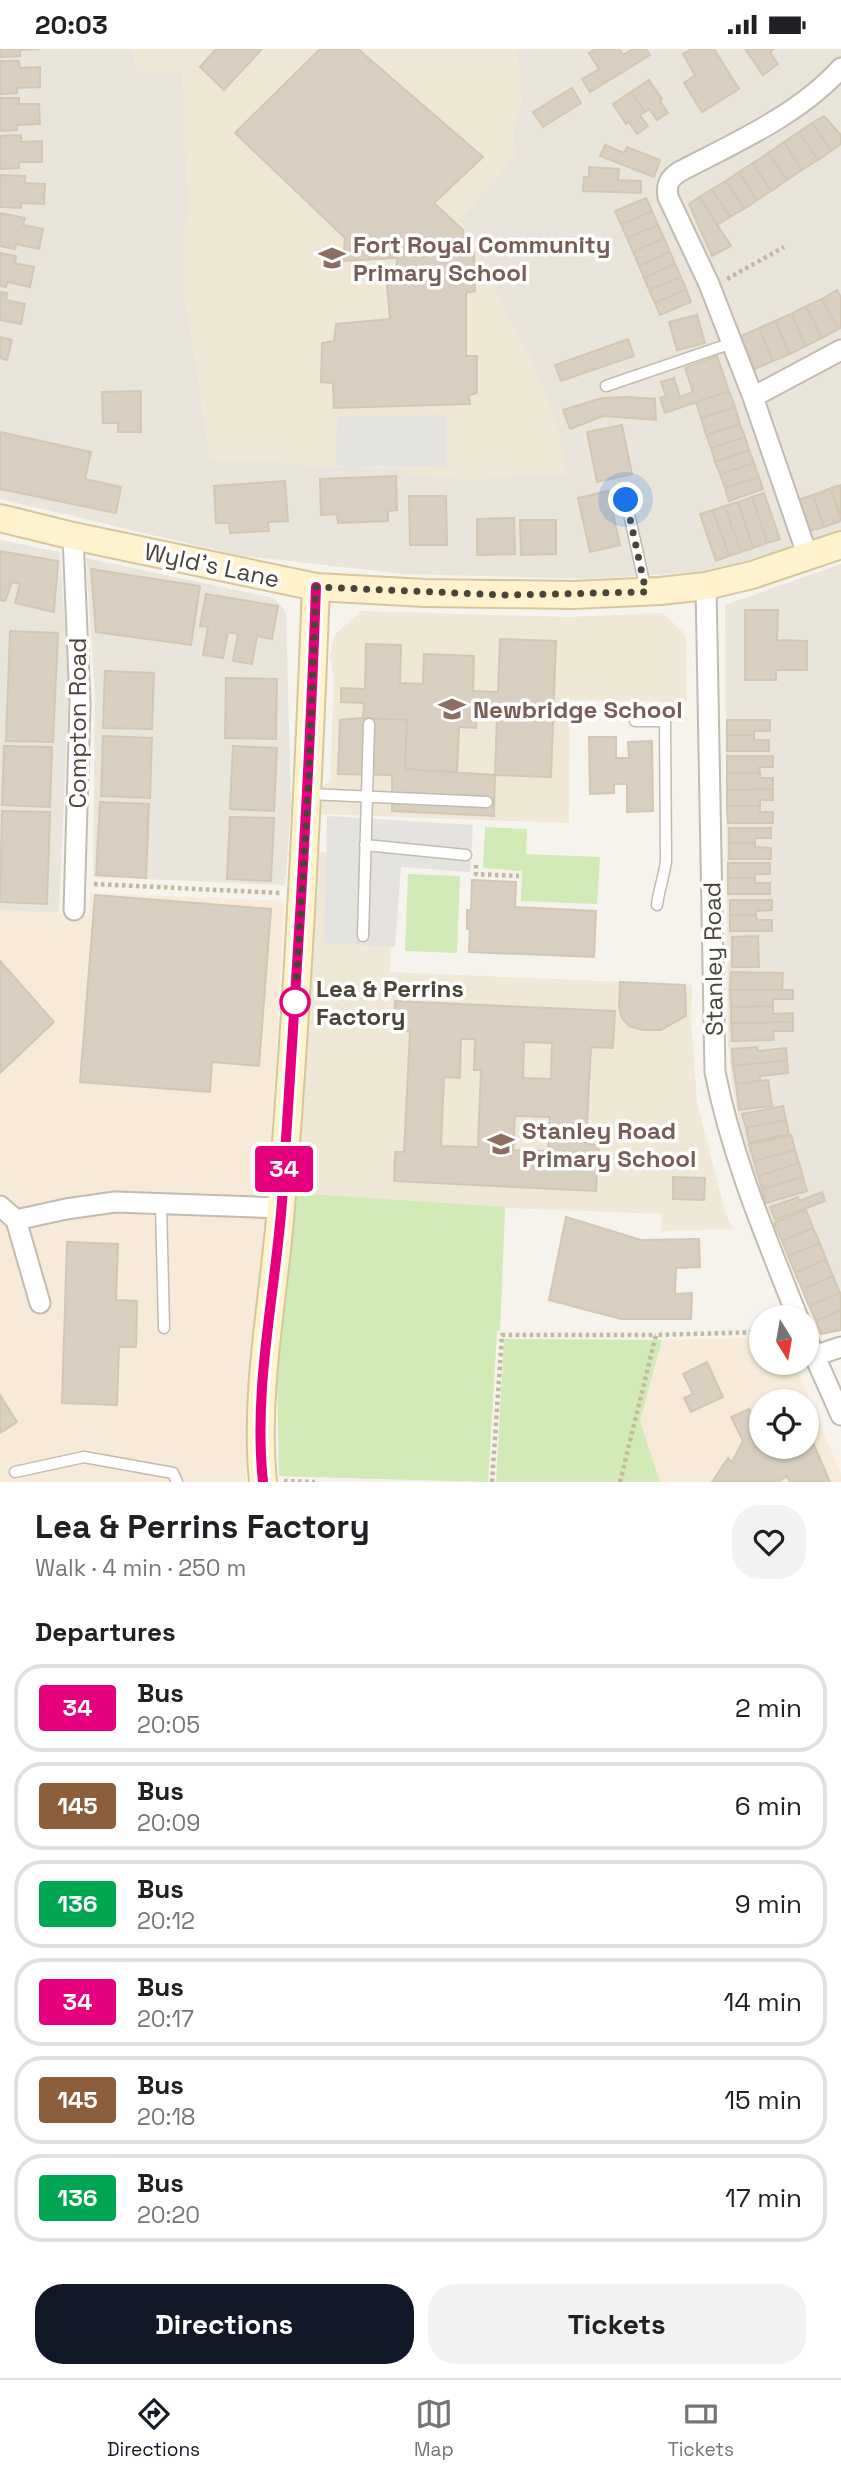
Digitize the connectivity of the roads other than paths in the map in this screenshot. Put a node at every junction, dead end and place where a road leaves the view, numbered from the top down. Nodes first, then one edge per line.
1 (841, 68) edge
2 (732, 343) junction
3 (841, 351) edge
4 (606, 386) dead end
5 (753, 397) junction
6 (626, 500) dead end
7 (0, 518) edge
8 (73, 537) junction
9 (841, 545) edge
10 (808, 557) junction
11 (706, 586) junction
12 (316, 587) junction
13 (646, 592) junction
14 (635, 721) dead end
15 (369, 724) dead end
16 (308, 794) junction
17 (366, 796) junction
18 (487, 802) dead end
19 (365, 845) junction
20 (466, 855) road end
21 (657, 905) dead end
22 (74, 910) dead end
23 (363, 936) dead end
24 (161, 1203) junction
25 (0, 1206) edge
26 (281, 1208) junction
27 (16, 1220) junction
28 (40, 1303) dead end
29 (793, 1305) edge
30 (164, 1328) dead end
31 (841, 1347) edge
32 (819, 1348) edge
33 (819, 1367) edge
34 (841, 1415) edge
35 (15, 1472) dead end
36 (177, 1482) edge
37 (270, 1482) edge

1 - 2 street
2 - 4 lane
2 - 5 street
3 - 5 street
5 - 10 street
6 - 13 lane
7 - 8 main road, Wyld's Lane
8 - 12 main road, Wyld's Lane
8 - 22 street, Compton Road
9 - 10 main road, Wyld's Lane
10 - 11 main road, Wyld's Lane
11 - 13 main road, Wyld's Lane
11 - 29 street, Stanley Road
12 - 13 main road, Wyld's Lane
12 - 16 main road
14 - 21 lane
15 - 17 lane
16 - 17 lane
16 - 26 main road
17 - 18 lane
17 - 19 lane
19 - 20 lane
19 - 23 lane
24 - 26 street
24 - 27 street
24 - 30 lane
25 - 27 street
26 - 37 main road
27 - 28 street
31 - 32 street
33 - 34 street
35 - 36 lane

